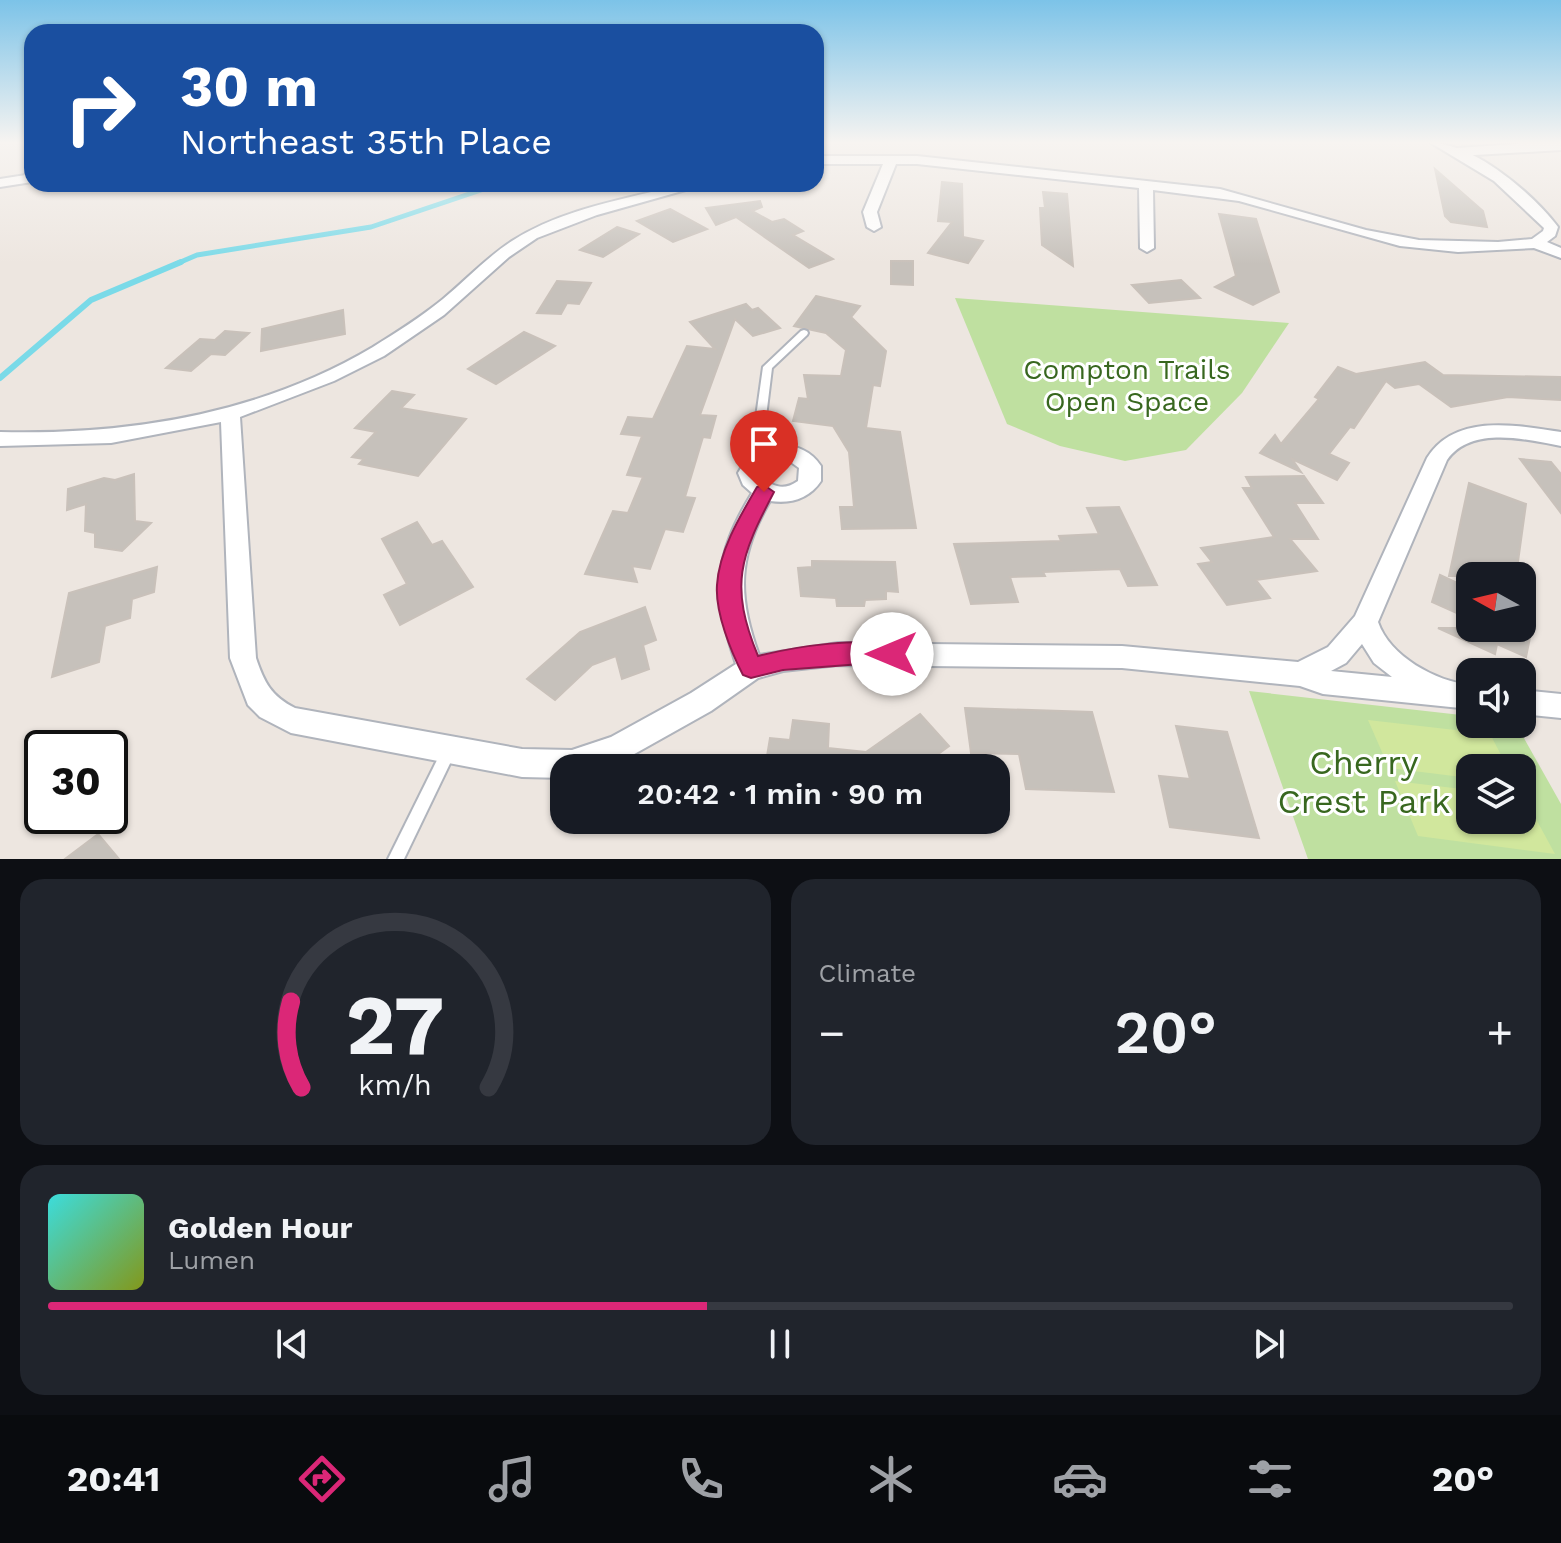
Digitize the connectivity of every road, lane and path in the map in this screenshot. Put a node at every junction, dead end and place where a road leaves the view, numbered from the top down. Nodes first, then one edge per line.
1 (882, 183) edge
2 (1137, 183) edge
3 (1498, 183) edge
4 (1146, 184) junction
5 (671, 192) edge
6 (874, 227) dead end
7 (1536, 243) junction
8 (1147, 248) dead end
9 (1561, 253) edge
10 (804, 333) dead end
11 (230, 414) junction
12 (0, 439) edge
13 (1561, 439) edge
14 (770, 454) junction
15 (764, 492) junction
16 (1365, 622) junction
17 (751, 668) junction
18 (1300, 674) junction
19 (1456, 694) edge
20 (1456, 696) edge
21 (1536, 703) edge
22 (1561, 706) edge
23 (449, 751) junction
24 (396, 859) edge

1 - 6 street
2 - 4 street
3 - 7 street
4 - 7 street
4 - 8 street
5 - 11 street
7 - 9 street
10 - 14 lane
11 - 12 street
11 - 23 street
13 - 16 street
14 - 15 street
14 - 15 street
15 - 17 street
16 - 18 street
16 - 19 street
17 - 18 street
17 - 23 street
18 - 20 street
21 - 22 street
23 - 24 lane

